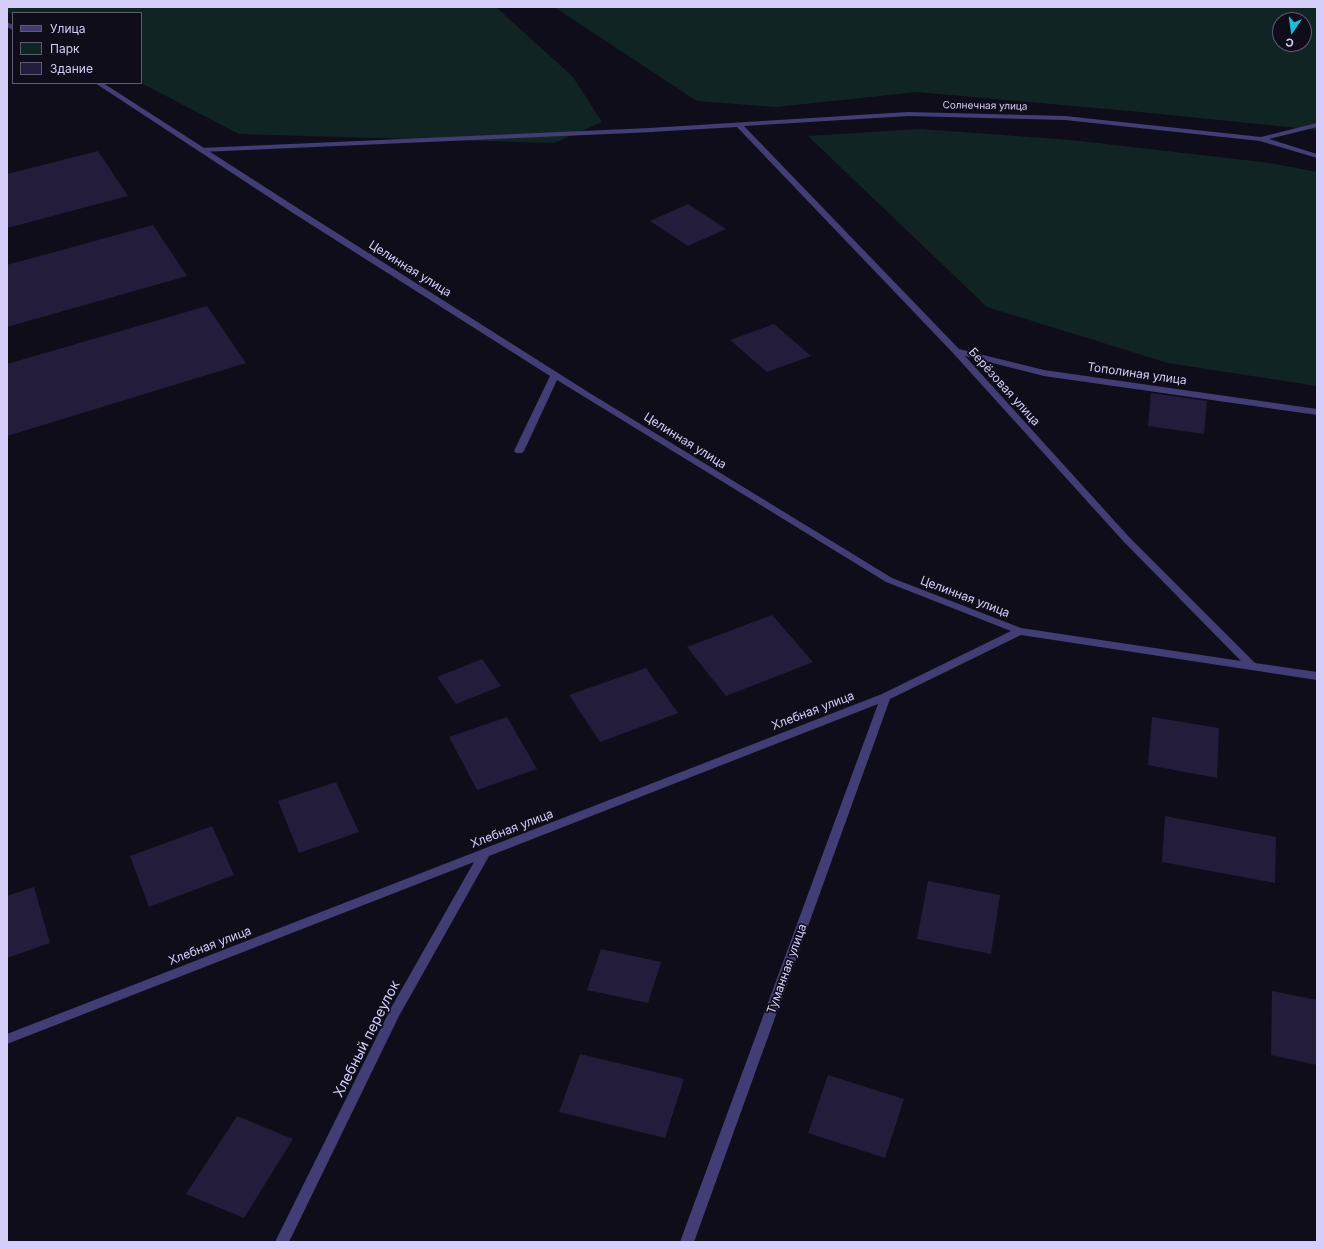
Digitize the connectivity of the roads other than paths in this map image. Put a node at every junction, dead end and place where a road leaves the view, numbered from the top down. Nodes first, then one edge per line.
1 (100, 84) edge
2 (738, 124) junction
3 (1317, 125) edge
4 (1261, 139) junction
5 (201, 150) junction
6 (1317, 156) edge
7 (956, 351) junction
8 (555, 375) junction
9 (1317, 412) edge
10 (519, 451) dead end
11 (1020, 631) junction
12 (1252, 666) junction
13 (1317, 676) edge
14 (886, 697) junction
15 (485, 853) junction
16 (7, 1039) edge
17 (282, 1242) edge
18 (687, 1242) edge

1 - 5 street, Целинная улица
2 - 4 street, Солнечная улица
2 - 5 street, Солнечная улица
2 - 7 street, Берёзовая улица
3 - 4 street
4 - 6 street, Солнечная улица
5 - 8 street, Целинная улица
7 - 9 street, Тополиная улица
7 - 12 street, Берёзовая улица
8 - 10 street
8 - 11 street, Целинная улица
11 - 12 street, Целинная улица
11 - 14 street, Хлебная улица
12 - 13 street, Целинная улица
14 - 15 street, Хлебная улица
14 - 18 street, Туманная улица
15 - 16 street, Хлебная улица
15 - 17 street, Хлебный переулок

